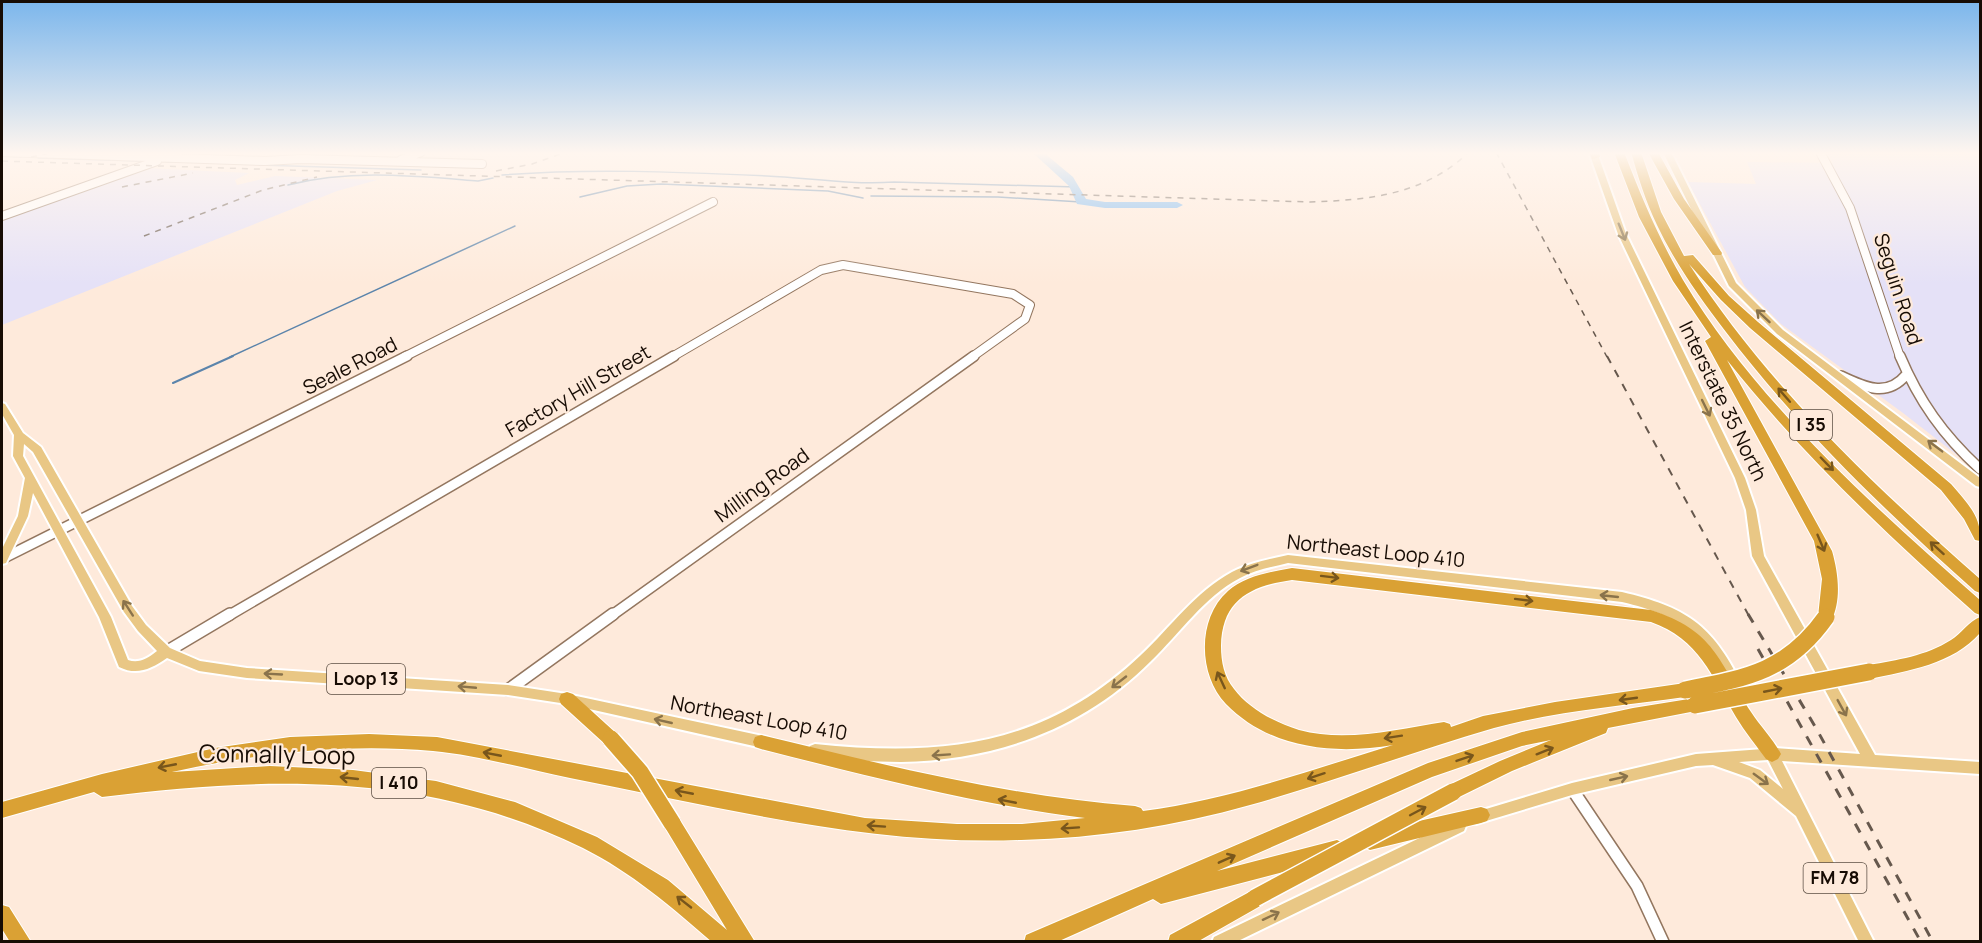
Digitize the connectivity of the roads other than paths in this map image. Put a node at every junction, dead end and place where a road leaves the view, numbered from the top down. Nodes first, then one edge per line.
1 (57, 196) edge
2 (1609, 196) edge
3 (1635, 196) edge
4 (1651, 196) edge
5 (1677, 196) edge
6 (1689, 196) edge
7 (1844, 196) edge
8 (713, 202) dead end
9 (2, 216) edge
10 (1670, 238) junction
11 (1717, 253) junction
12 (1030, 305) joint
13 (1707, 324) junction
14 (1906, 375) junction
15 (1840, 376) junction
16 (2, 406) edge
17 (19, 435) junction
18 (1980, 469) edge
19 (30, 478) junction
20 (1980, 483) edge
21 (78, 521) junction
22 (60, 530) junction
23 (1980, 536) edge
24 (2, 559) edge
25 (1980, 587) edge
26 (1980, 609) edge
27 (1976, 630) edge
28 (166, 652) junction
29 (508, 690) junction
30 (1690, 698) junction
31 (567, 699) junction
32 (1633, 715) junction
33 (1492, 722) junction
34 (761, 742) junction
35 (1773, 754) junction
36 (1711, 759) junction
37 (1870, 759) junction
38 (1980, 768) edge
39 (1572, 789) junction
40 (29, 802) junction
41 (2, 810) edge
42 (1803, 814) junction
43 (1481, 815) junction
44 (1170, 816) junction
45 (1116, 906) junction
46 (2, 914) edge
47 (22, 942) edge
48 (727, 942) edge
49 (746, 942) edge
50 (1033, 942) edge
51 (1177, 942) edge
52 (1219, 942) edge
53 (1663, 942) edge
54 (1867, 942) edge

1 - 9 street
2 -> 37 main road, Interstate 35 North
3 - 13 highway, I 35
4 - 10 highway, I 35
5 - 11 highway
6 - 11 main road
7 - 14 street, Seguin Road
8 - 21 street, Seale Road
10 - 23 highway
25 -> 10 highway, I 35
15 -> 11 main road
12 - 28 street, Factory Hill Street
12 - 29 street, Milling Road
13 -> 26 highway, I 35
13 -> 30 highway, bridge
14 - 15 street, Seguin Road
14 - 18 street, Seguin Road
20 -> 15 main road
16 - 17 main road, Loop 13
17 - 19 main road, Loop 13
17 - 21 main road, Loop 13
19 - 22 main road, Loop 13
19 - 24 main road
21 - 22 street, Seale Road
28 -> 21 main road, Loop 13
22 - 24 street, Seale Road
22 - 28 main road, Loop 13
30 -> 27 highway, bridge
29 -> 28 main road, Loop 13
29 - 31 main road, Loop 13
30 - 32 highway
30 -> 33 highway
34 -> 31 main road, Northeast Loop 410
31 - 49 highway, bridge
45 -> 32 highway
51 -> 32 highway, bridge
33 -> 35 highway
33 -> 44 highway
35 -> 34 main road, Northeast Loop 410
44 -> 34 highway
35 - 36 main road
35 - 37 main road
35 - 42 main road, FM 78
39 -> 36 main road
36 -> 42 main road
37 - 38 main road
39 - 43 main road
39 - 53 street
40 - 41 highway, Connally Loop / I 410
44 -> 40 highway
48 -> 40 highway, Connally Loop / I 410
42 - 54 main road, FM 78
43 - 45 highway
52 -> 43 main road
45 - 50 highway
46 - 47 highway

